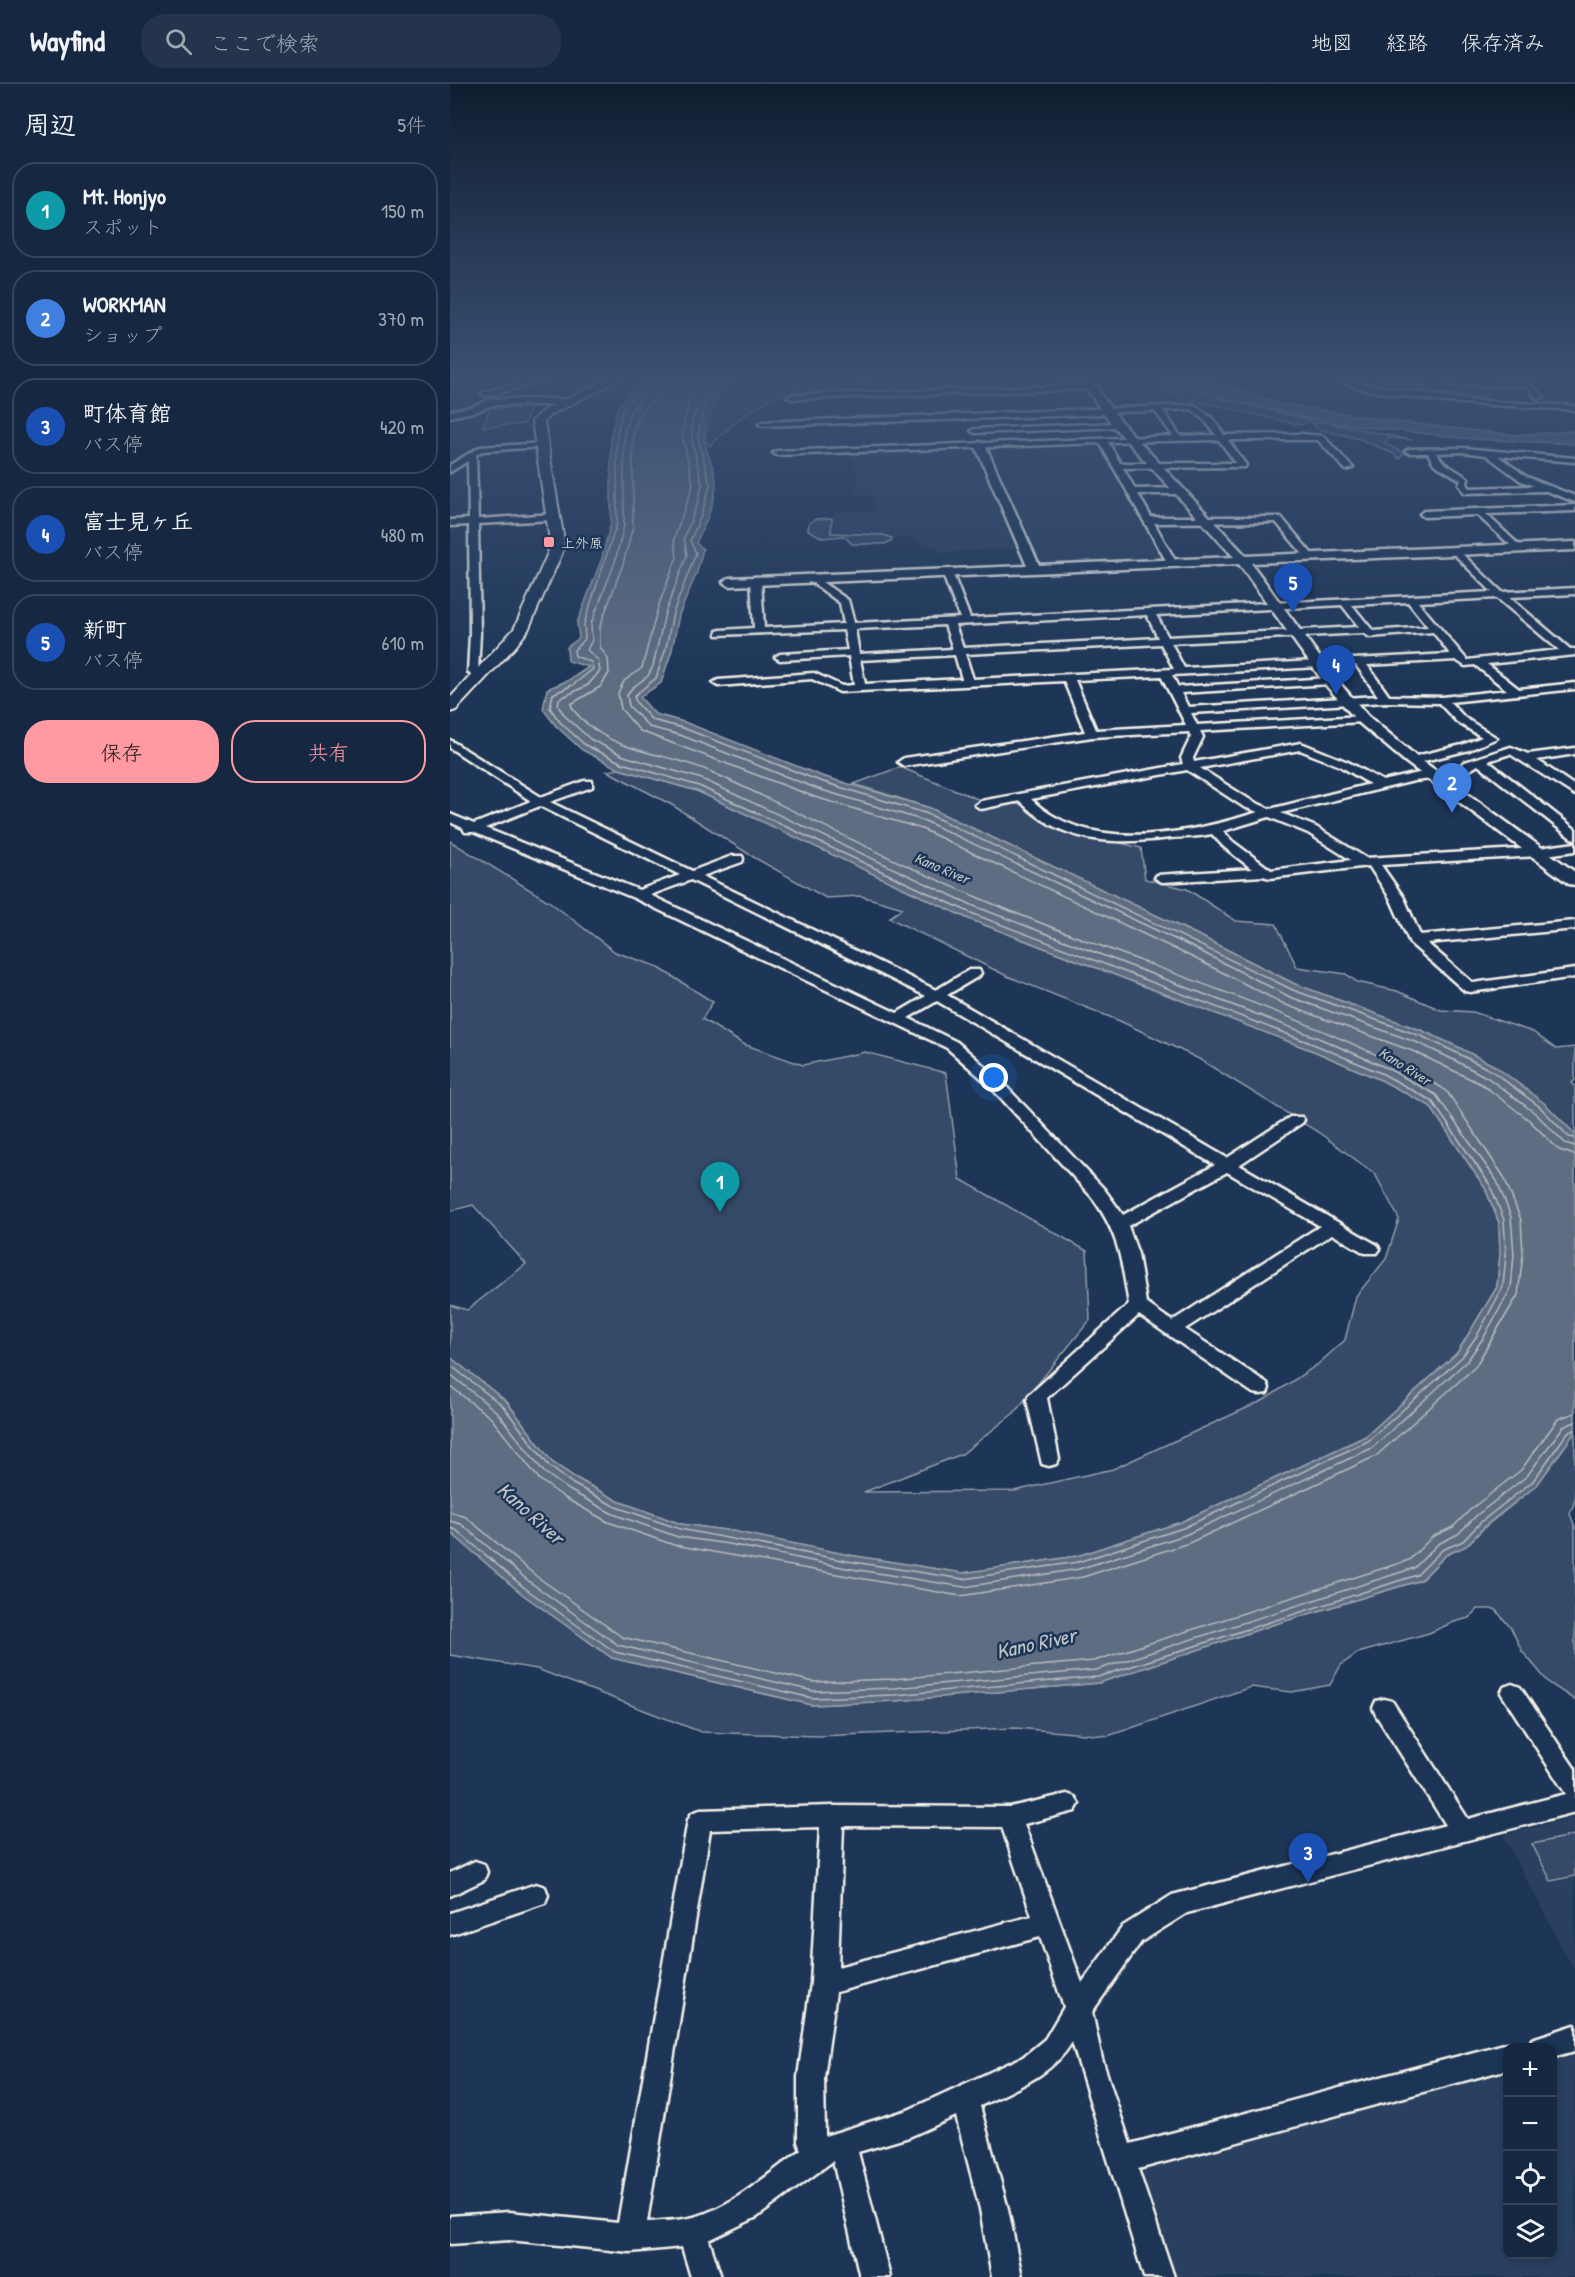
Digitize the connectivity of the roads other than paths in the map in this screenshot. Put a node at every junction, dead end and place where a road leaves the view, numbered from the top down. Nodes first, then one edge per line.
1 (472, 480) edge
2 (547, 480) edge
3 (996, 480) edge
4 (1124, 480) edge
5 (1168, 480) edge
6 (1465, 480) edge
7 (1527, 480) edge
8 (1546, 488) junction
9 (1178, 491) junction
10 (1468, 491) junction
11 (1131, 492) junction
12 (1575, 501) edge
13 (1516, 507) junction
14 (1575, 508) edge
15 (1478, 512) junction
16 (1424, 514) dead end
17 (553, 517) junction
18 (1149, 520) junction
19 (1206, 520) junction
20 (471, 522) junction
21 (450, 523) edge
22 (1575, 546) edge
23 (1517, 548) junction
24 (1456, 551) junction
25 (1309, 556) junction
26 (1242, 558) junction
27 (1171, 562) junction
28 (1034, 568) junction
29 (947, 572) junction
30 (812, 578) junction
31 (756, 581) junction
32 (729, 582) dead end
33 (1575, 591) edge
34 (1500, 595) junction
35 (1411, 599) junction
36 (1345, 602) junction
37 (1275, 606) junction
38 (1150, 612) junction
39 (966, 621) junction
40 (949, 622) junction
41 (848, 627) junction
42 (1436, 629) junction
43 (759, 632) junction
44 (1368, 632) junction
45 (721, 633) dead end
46 (1296, 634) junction
47 (1445, 640) junction
48 (1166, 641) junction
49 (960, 651) junction
50 (1571, 652) edge
51 (853, 655) junction
52 (780, 657) dead end
53 (1458, 657) junction
54 (1359, 662) junction
55 (1478, 662) junction
56 (1317, 664) junction
57 (1166, 672) junction
58 (1181, 672) junction
59 (478, 676) junction
60 (1068, 677) junction
61 (1330, 681) junction
62 (718, 683) dead end
63 (969, 683) junction
64 (1575, 686) edge
65 (860, 688) junction
66 (1174, 690) junction
67 (1516, 692) junction
68 (1386, 699) junction
69 (1442, 699) junction
70 (1346, 701) junction
71 (450, 706) edge
72 (1185, 710) junction
73 (1363, 719) junction
74 (1193, 729) junction
75 (1092, 734) junction
76 (450, 743) edge
77 (1575, 751) edge
78 (1526, 758) junction
79 (1412, 759) junction
80 (1479, 760) junction
81 (904, 762) dead end
82 (1190, 766) junction
83 (1434, 775) junction
84 (588, 784) dead end
85 (1380, 784) junction
86 (1575, 791) edge
87 (1023, 798) junction
88 (540, 802) junction
89 (981, 805) dead end
90 (1268, 812) junction
91 (450, 818) edge
92 (474, 828) junction
93 (1215, 830) junction
94 (450, 831) edge
95 (1575, 836) edge
96 (1575, 847) edge
97 (1539, 852) junction
98 (737, 860) dead end
99 (1368, 862) junction
100 (1264, 872) junction
101 (692, 876) junction
102 (1162, 878) dead end
103 (1574, 878) edge
104 (639, 895) junction
105 (1575, 925) edge
106 (1415, 940) junction
107 (974, 973) dead end
108 (1575, 974) edge
109 (938, 996) junction
110 (897, 1019) junction
111 (1296, 1120) dead end
112 (1227, 1165) junction
113 (1119, 1224) junction
114 (1332, 1226) junction
115 (1371, 1249) dead end
116 (1138, 1306) junction
117 (1174, 1328) junction
118 (1260, 1388) dead end
119 (1049, 1459) dead end
120 (1512, 1693) dead end
121 (1384, 1708) dead end
122 (1575, 1788) edge
123 (1575, 1803) edge
124 (1067, 1804) dead end
125 (831, 1816) junction
126 (1010, 1817) junction
127 (1462, 1830) junction
128 (475, 1872) dead end
129 (450, 1885) edge
130 (536, 1895) dead end
131 (1048, 1923) junction
132 (450, 1924) edge
133 (824, 1983) junction
134 (1078, 2009) junction
135 (1575, 2038) edge
136 (1557, 2043) edge
137 (1503, 2057) edge
138 (965, 2099) junction
139 (831, 2148) junction
140 (1121, 2160) junction
141 (450, 2230) edge
142 (692, 2232) junction
143 (630, 2238) junction
144 (706, 2277) edge
145 (875, 2277) edge
146 (1007, 2277) edge
147 (1159, 2277) edge

1 - 20 street
2 - 17 main road
3 - 28 street
4 - 11 street
5 - 9 street
6 - 10 street
7 - 8 street
8 - 10 street
8 - 12 street
9 - 11 street
9 - 19 street
10 - 13 street
11 - 18 street
12 - 13 street
13 - 14 street
13 - 15 street
15 - 16 street
15 - 23 street
17 - 20 street
17 - 59 main road
18 - 19 street
18 - 27 street
19 - 25 street
19 - 26 street
20 - 21 street
20 - 59 street
22 - 23 street
23 - 24 street
24 - 25 street
24 - 34 street
25 - 26 street
26 - 27 street
26 - 37 street
27 - 28 street
28 - 29 street
29 - 30 street
29 - 39 street
30 - 31 street
30 - 41 street
31 - 32 street
31 - 43 street
33 - 34 street
34 - 35 street
34 - 50 street
35 - 36 street
35 - 42 street
36 - 37 street
36 - 44 street
37 - 38 street
37 - 46 street
38 - 39 street
38 - 48 street
39 - 40 street
40 - 41 street
40 - 49 street
41 - 43 street
41 - 51 street
42 - 44 street
42 - 47 street
43 - 45 street
44 - 46 street
44 - 47 street
46 - 48 street
46 - 56 street
47 - 53 street
48 - 49 street
48 - 58 street
49 - 51 street
49 - 63 street
50 - 55 street
51 - 52 street
51 - 65 street
53 - 54 street
53 - 55 street
54 - 56 street
54 - 68 street
55 - 67 street
56 - 58 street
56 - 61 street
57 - 58 street
57 - 60 street
57 - 66 street
59 - 71 main road
60 - 63 street
60 - 75 street
61 - 66 street
61 - 70 street
62 - 65 street
63 - 65 street
64 - 67 street
66 - 72 street
67 - 69 street
68 - 69 street
68 - 70 street
69 - 79 street
70 - 72 street
70 - 73 street
72 - 74 street
73 - 74 street
73 - 79 street
74 - 75 street
74 - 82 street
75 - 81 street
76 - 88 street
77 - 78 street
78 - 80 street
78 - 86 street
79 - 83 street
80 - 83 street
80 - 95 street
82 - 85 street
82 - 87 street
82 - 90 street
83 - 85 street
83 - 97 street
84 - 88 street
85 - 90 street
87 - 89 street
87 - 93 street
88 - 92 street
88 - 101 street
90 - 93 street
90 - 99 street
91 - 92 street
92 - 94 street
92 - 104 street
93 - 100 street
96 - 97 street
97 - 99 street
97 - 103 street
98 - 101 street
99 - 100 street
99 - 106 street
100 - 102 street
101 - 104 street
101 - 109 street
104 - 110 street
105 - 106 street
106 - 108 street
107 - 109 street
109 - 110 street
109 - 112 street
110 - 113 street
111 - 112 street
112 - 113 street
112 - 114 street
113 - 116 street
114 - 115 street
114 - 117 street
116 - 117 street
116 - 119 street
117 - 118 street
120 - 122 street
121 - 127 street
123 - 127 street
124 - 126 street
125 - 126 street
125 - 133 street
125 - 143 street
126 - 131 street
127 - 134 street
128 - 129 street
130 - 132 street
131 - 133 street
131 - 134 street
133 - 139 street
134 - 138 street
134 - 140 street
135 - 136 street
137 - 140 street
138 - 139 street
138 - 146 street
139 - 142 street
139 - 145 street
140 - 147 street
141 - 143 street
142 - 143 street
142 - 144 street

